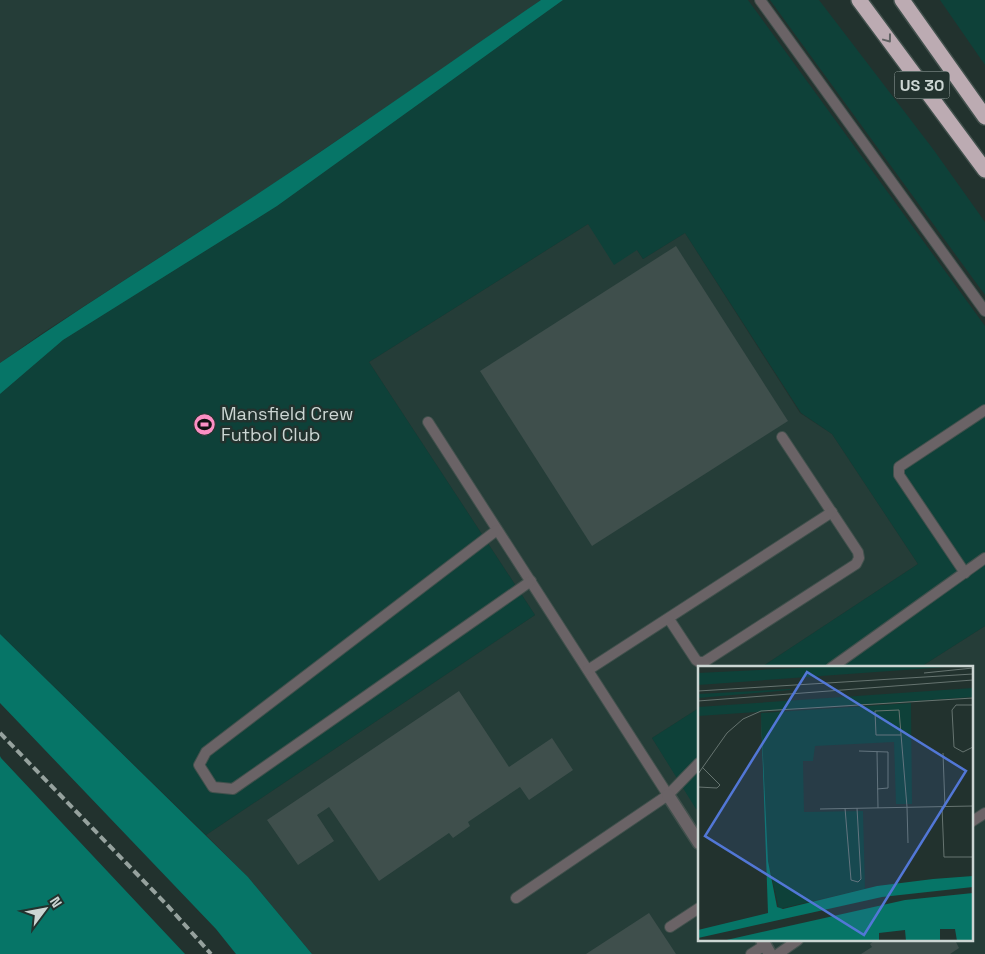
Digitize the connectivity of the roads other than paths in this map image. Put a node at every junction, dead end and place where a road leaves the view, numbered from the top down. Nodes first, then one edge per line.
1 (760, 0) edge
2 (859, 0) edge
3 (902, 0) edge
4 (985, 118) edge
5 (985, 170) edge
6 (985, 311) edge
7 (985, 410) edge
8 (428, 422) dead end
9 (782, 437) dead end
10 (832, 512) junction
11 (497, 530) junction
12 (985, 558) edge
13 (965, 573) junction
14 (530, 582) junction
15 (669, 618) junction
16 (834, 666) edge
17 (588, 670) junction
18 (698, 764) edge
19 (668, 794) junction
20 (985, 813) edge
21 (972, 821) edge
22 (698, 841) edge
23 (516, 898) dead end
24 (698, 909) edge
25 (670, 927) dead end
26 (795, 942) edge
27 (766, 947) edge
28 (751, 954) edge
29 (778, 954) edge

1 - 6 lane
2 -> 5 highway, US 30
3 - 4 highway, US 30
7 - 13 lane
8 - 11 lane
9 - 10 lane
10 - 15 lane
10 - 15 lane
11 - 14 lane
11 - 14 lane
12 - 13 lane
13 - 16 lane
14 - 17 lane
15 - 17 lane
17 - 19 lane
18 - 19 lane
19 - 22 street
19 - 23 lane
20 - 21 lane
24 - 25 lane
26 - 29 lane
27 - 28 lane

